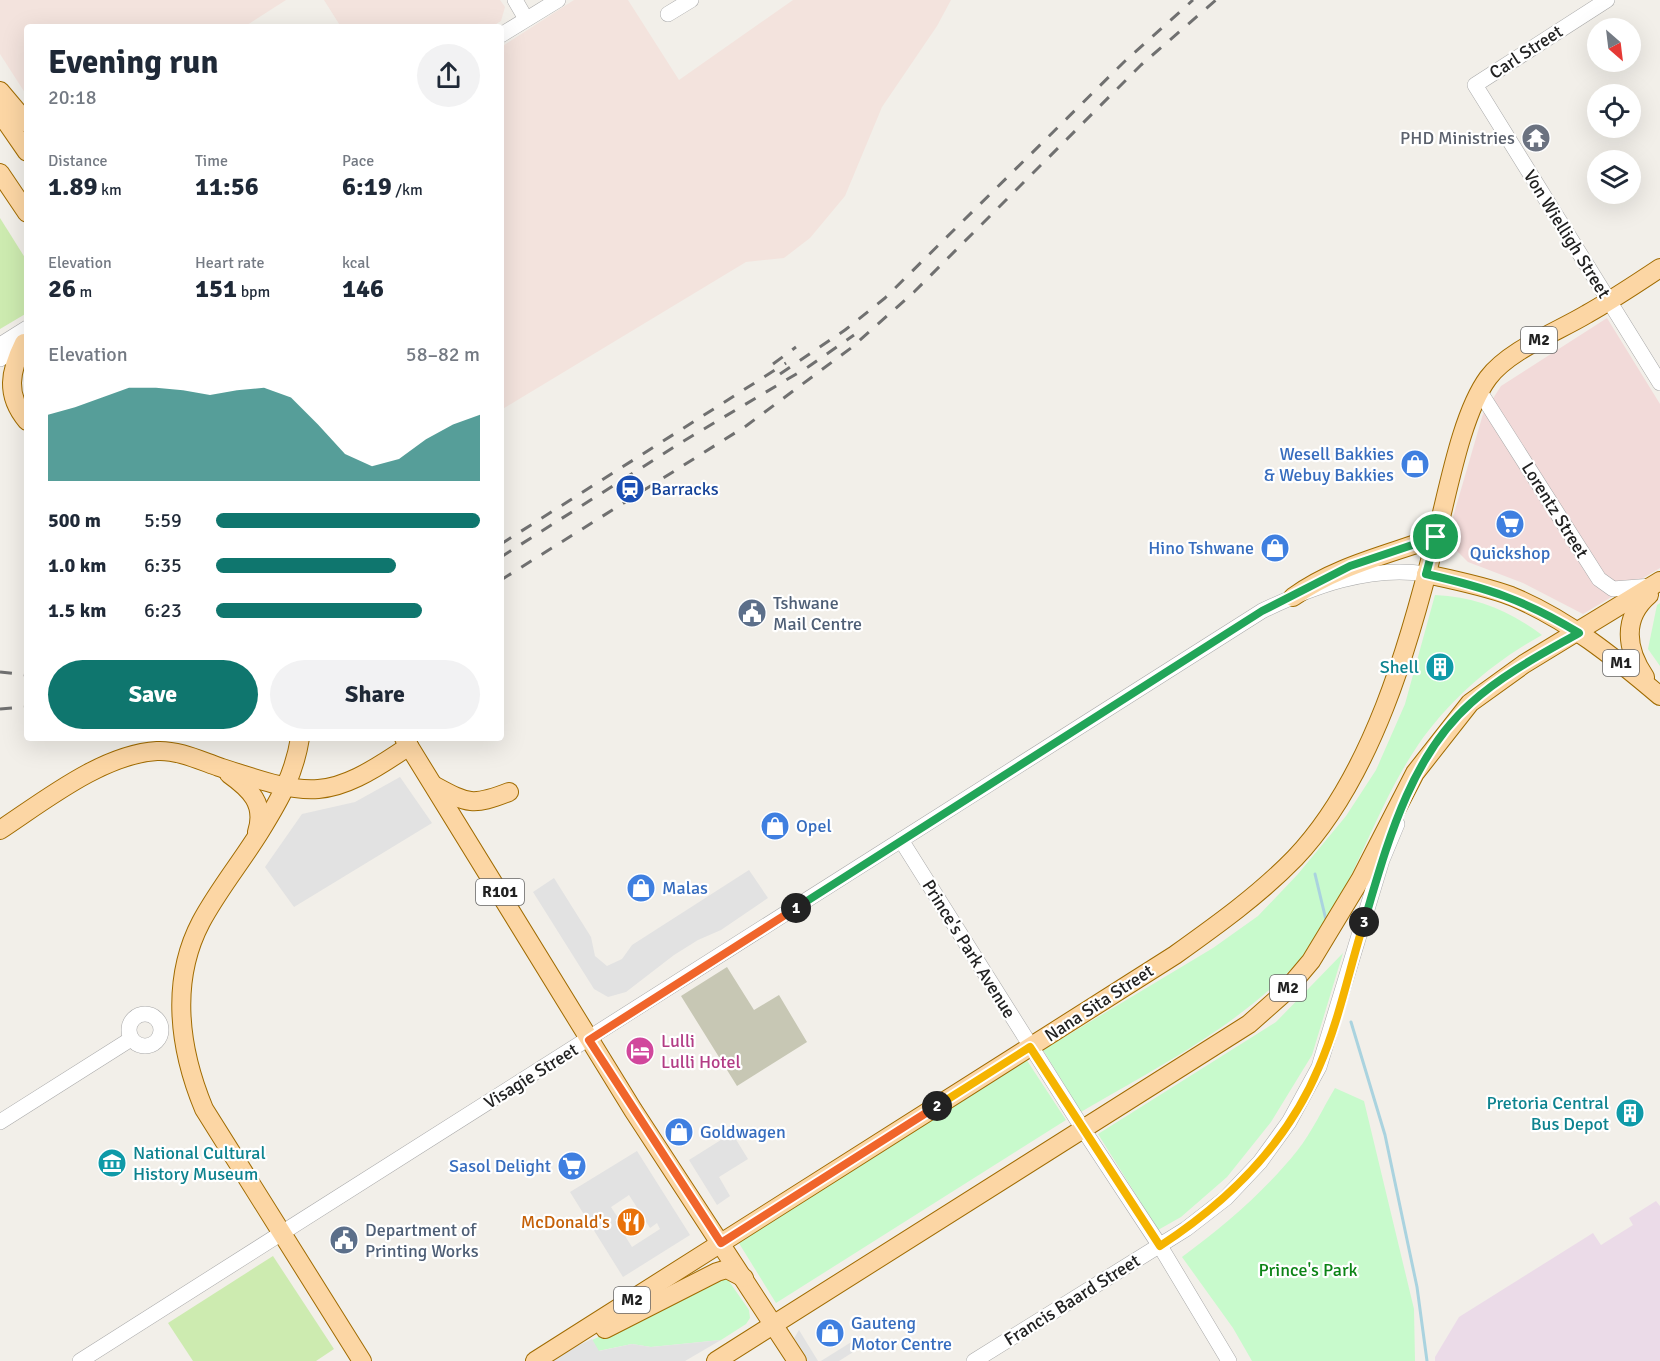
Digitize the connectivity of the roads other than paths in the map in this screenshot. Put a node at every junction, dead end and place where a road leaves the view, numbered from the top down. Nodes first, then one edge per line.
1 (515, 0) edge
2 (558, 0) edge
3 (691, 0) edge
4 (1607, 0) edge
5 (668, 14) dead end
6 (526, 19) junction
7 (504, 33) edge
8 (1475, 85) joint
9 (0, 91) edge
10 (0, 113) edge
11 (24, 119) edge
12 (24, 149) edge
13 (0, 173) edge
14 (24, 209) edge
15 (1660, 268) edge
16 (1609, 301) junction
17 (24, 338) edge
18 (24, 339) edge
19 (24, 342) edge
20 (0, 345) edge
21 (0, 359) edge
22 (0, 375) edge
23 (1660, 382) edge
24 (1480, 392) junction
25 (4, 401) edge
26 (24, 418) edge
27 (24, 431) edge
28 (1436, 537) junction
29 (1426, 574) junction
30 (1657, 584) edge
31 (1293, 597) junction
32 (1579, 633) junction
33 (1660, 695) edge
34 (299, 741) edge
35 (406, 742) edge
36 (219, 767) junction
37 (1415, 773) junction
38 (434, 785) junction
39 (287, 789) junction
40 (509, 792) dead end
41 (0, 830) edge
42 (901, 840) junction
43 (254, 842) junction
44 (131, 1039) dead end
45 (589, 1040) junction
46 (1030, 1047) junction
47 (0, 1122) edge
48 (1083, 1129) junction
49 (279, 1232) junction
50 (721, 1243) junction
51 (1160, 1246) junction
52 (747, 1281) junction
53 (774, 1324) junction
54 (539, 1359) edge
55 (80, 1361) edge
56 (362, 1361) edge
57 (716, 1361) edge
58 (798, 1361) edge
59 (974, 1361) edge
60 (1229, 1361) edge

1 - 6 street
2 - 6 street
3 - 5 street
4 - 8 street, Carl Street
6 - 7 street
8 - 16 street, Von Wielligh Street
9 - 11 main road
10 - 12 main road
13 - 14 main road
15 - 16 main road, M2
16 - 23 street, Von Wielligh Street
16 - 24 main road, M2
17 - 20 street
18 - 21 street
19 - 25 main road
22 - 25 main road
24 - 28 main road, M2
24 - 30 street, Lorentz Street
25 - 26 main road
25 - 27 main road
28 - 29 main road, M2
28 - 31 main road
29 - 31 street, Visagie Street
29 - 32 main road, M1
29 - 46 main road, Nana Sita Street / M2
30 - 32 main road, M2
30 - 33 main road
31 - 42 street, Visagie Street
32 - 33 main road, M1
32 - 37 main road, M2
34 - 39 main road
35 - 38 main road, R101
35 - 39 main road
36 - 39 main road
36 - 41 main road
36 - 43 main road
37 - 48 main road, M2
37 - 51 street, Francis Baard Street
38 - 40 main road
38 - 45 main road, R101
39 - 43 main road
42 - 45 street, Visagie Street
42 - 46 street, Prince's Park Avenue
43 - 49 main road
44 - 47 street
45 - 49 street, Visagie Street
45 - 50 main road, R101
46 - 48 street, Prince's Park Avenue
46 - 50 main road, Nana Sita Street / M2
48 - 51 street, Prince's Park Avenue
48 - 53 main road, M2
49 - 55 street, Visagie Street
49 - 56 main road
50 - 52 main road, R101
50 - 54 main road, Nana Sita Street / M2
51 - 59 street, Francis Baard Street
51 - 60 street, Prince's Park Avenue
52 - 53 main road, R101
52 - 54 main road
53 - 57 main road, M2
53 - 58 main road, R101

